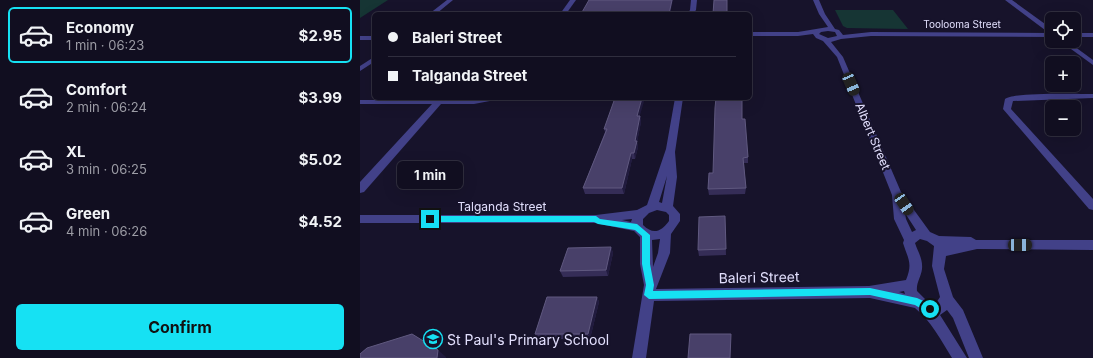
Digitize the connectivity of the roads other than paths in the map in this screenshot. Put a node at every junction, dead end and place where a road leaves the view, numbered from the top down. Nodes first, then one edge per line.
1 (450, 0) edge
2 (573, 0) edge
3 (694, 0) edge
4 (816, 0) edge
5 (1008, 0) edge
6 (435, 12) edge
7 (564, 12) edge
8 (692, 12) edge
9 (822, 14) junction
10 (1045, 29) edge
11 (752, 34) edge
12 (821, 34) junction
13 (838, 34) junction
14 (1045, 34) edge
15 (1081, 35) edge
16 (1093, 35) edge
17 (360, 38) edge
18 (372, 38) edge
19 (1073, 48) edge
20 (840, 57) junction
21 (372, 60) edge
22 (1093, 63) edge
23 (360, 69) edge
24 (1093, 96) edge
25 (483, 100) edge
26 (679, 100) edge
27 (360, 102) edge
28 (438, 103) junction
29 (671, 149) junction
30 (360, 188) edge
31 (896, 193) junction
32 (1093, 206) edge
33 (652, 207) junction
34 (667, 208) junction
35 (640, 214) junction
36 (360, 219) edge
37 (596, 219) junction
38 (642, 231) junction
39 (666, 233) junction
40 (910, 240) junction
41 (934, 243) junction
42 (1093, 245) edge
43 (910, 285) junction
44 (649, 290) junction
45 (871, 292) junction
46 (947, 299) junction
47 (921, 304) junction
48 (639, 358) edge
49 (960, 358) edge
50 (976, 358) edge

1 - 6 street
2 - 7 street
3 - 8 street
4 - 9 street
5 - 10 street
9 - 12 street
9 - 13 street
11 - 12 street
12 - 13 street
12 - 13 street
12 - 20 street, Albert Street
13 - 14 street, Toolooma Street
13 - 20 street, Albert Street
15 - 16 street
17 - 18 street
19 - 22 street
20 - 31 street, Albert Street
21 - 23 street
24 - 32 street
25 - 28 street
26 - 29 street
27 - 28 street
28 - 30 street
29 - 33 street
29 - 34 street
31 - 40 street, Albert Street
31 - 41 street, Albert Street
33 - 34 street
33 - 35 street
34 - 39 street
35 - 37 street, Talganda Street
35 - 38 street
36 - 37 street, Talganda Street
37 - 38 street, Talganda Street
38 - 39 street
38 - 44 street
39 - 44 street
40 - 41 street
40 - 43 street, Albert Street
41 - 42 street
41 - 46 street
43 - 45 street, Baleri Street
43 - 47 street
44 - 45 street, Baleri Street
44 - 48 street
45 - 47 street, Baleri Street
46 - 47 street
46 - 50 street
47 - 49 street

